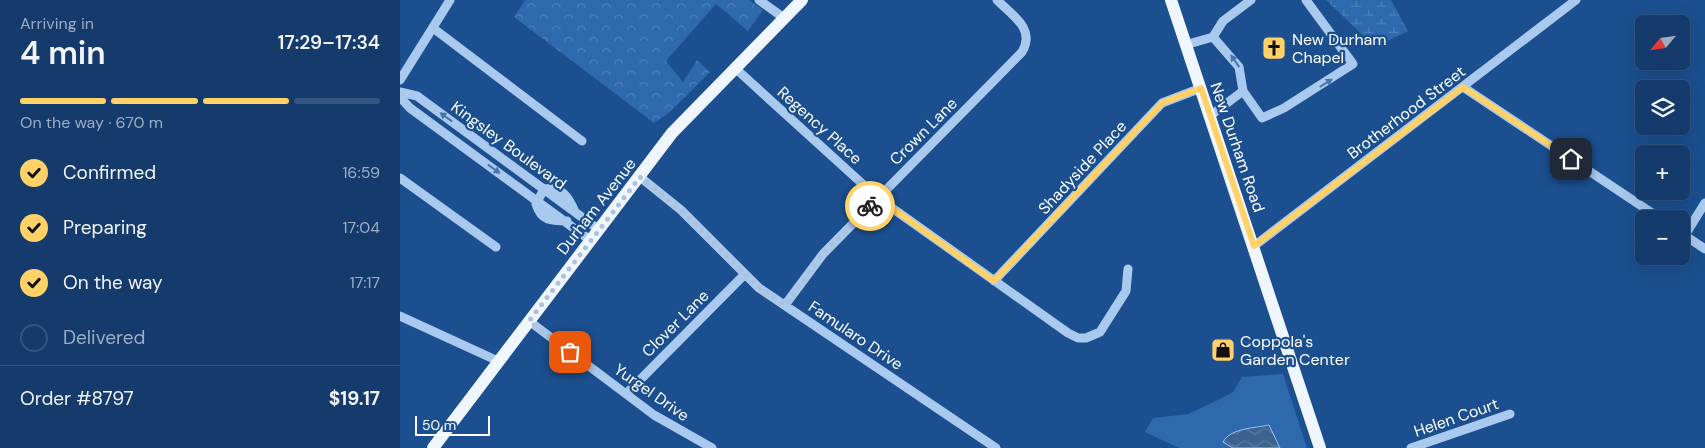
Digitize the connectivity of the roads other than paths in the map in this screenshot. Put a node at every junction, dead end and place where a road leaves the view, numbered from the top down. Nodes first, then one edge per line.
1 (450, 0) edge
2 (759, 0) edge
3 (802, 0) edge
4 (996, 0) edge
5 (1171, 0) edge
6 (1251, 0) edge
7 (1306, 0) edge
8 (1576, 0) edge
9 (784, 18) junction
10 (433, 28) junction
11 (1213, 37) junction
12 (1185, 45) junction
13 (735, 68) junction
14 (400, 80) edge
15 (1463, 87) junction
16 (1201, 88) junction
17 (400, 92) edge
18 (1243, 92) junction
19 (400, 97) edge
20 (1210, 116) junction
21 (582, 142) dead end
22 (640, 177) junction
23 (400, 178) edge
24 (544, 189) junction
25 (878, 198) junction
26 (537, 199) junction
27 (1705, 203) edge
28 (1648, 210) edge
29 (1690, 224) edge
30 (594, 235) junction
31 (1690, 238) edge
32 (1254, 246) junction
33 (496, 247) dead end
34 (1705, 248) edge
35 (1128, 269) dead end
36 (745, 274) junction
37 (994, 281) junction
38 (785, 305) junction
39 (400, 316) edge
40 (529, 321) junction
41 (498, 361) junction
42 (626, 394) junction
43 (1510, 414) dead end
44 (438, 446) edge
45 (712, 448) edge
46 (996, 448) edge
47 (1320, 448) edge
48 (1411, 448) edge

1 - 10 street
2 - 9 street
3 - 9 main road, Durham Avenue
4 - 25 street, Crown Lane
5 - 12 main road, New Durham Road
6 - 11 street
18 -> 7 street
8 - 15 street, Brotherhood Street
9 - 13 main road, Durham Avenue
10 - 14 street
10 - 21 street
11 - 12 street
18 -> 11 street
12 - 16 main road, New Durham Road
13 - 22 main road, Durham Avenue
13 - 25 street, Regency Place
15 - 28 street
15 - 32 street, Brotherhood Street
16 - 20 main road, New Durham Road
16 - 37 street, Shadyside Place
24 -> 17 street, Kingsley Boulevard
18 - 20 street
19 -> 26 street, Kingsley Boulevard
20 - 32 main road, New Durham Road
22 - 30 main road, Durham Avenue
22 - 36 street, Famularo Drive
23 - 33 street
24 - 26 street
24 - 30 street, Kingsley Boulevard
25 - 37 street, Regency Place
25 - 38 street, Crown Lane
26 - 30 street, Kingsley Boulevard
27 - 29 street
30 - 40 main road, Durham Avenue
31 - 34 street
32 - 47 main road, New Durham Road
35 - 37 street, Regency Place
36 - 38 street, Famularo Drive
36 - 42 street, Clover Lane
38 - 46 street, Famularo Drive
39 - 41 street
40 - 41 main road, Durham Avenue
40 - 42 street, Yurgel Drive
41 - 44 main road, Durham Avenue
42 - 45 street, Yurgel Drive
43 - 48 street, Helen Court

